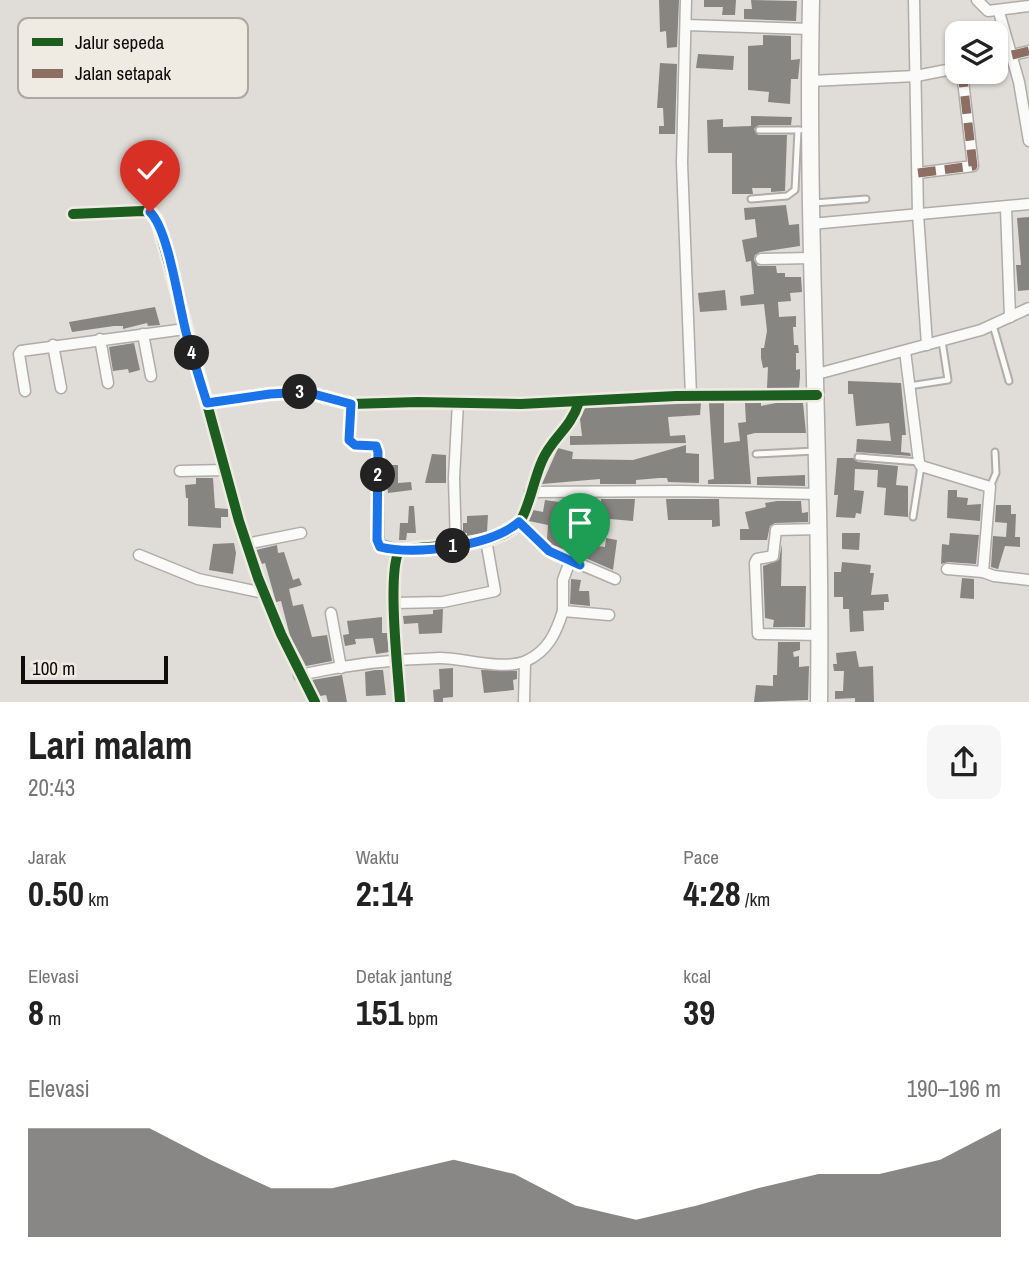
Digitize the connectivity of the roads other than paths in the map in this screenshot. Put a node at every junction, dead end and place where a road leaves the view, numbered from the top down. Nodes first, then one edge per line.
1 (686, 0) edge
2 (811, 0) edge
3 (914, 0) edge
4 (977, 0) edge
5 (1029, 6) edge
6 (999, 12) junction
7 (686, 25) junction
8 (811, 29) junction
9 (1029, 51) edge
10 (1012, 55) junction
11 (945, 70) edge
12 (916, 76) junction
13 (810, 81) junction
14 (963, 84) edge
15 (759, 130) dead end
16 (804, 130) junction
17 (1029, 141) edge
18 (918, 173) junction
19 (751, 199) dead end
20 (866, 199) dead end
21 (811, 203) junction
22 (1029, 204) edge
23 (1006, 208) junction
24 (73, 214) dead end
25 (918, 214) junction
26 (811, 224) junction
27 (811, 258) junction
28 (761, 259) dead end
29 (1029, 308) edge
30 (1010, 317) junction
31 (993, 325) junction
32 (185, 329) junction
33 (143, 334) junction
34 (100, 339) junction
35 (942, 341) junction
36 (53, 345) junction
37 (927, 345) junction
38 (905, 351) junction
39 (817, 374) junction
40 (150, 376) dead end
41 (1009, 381) dead end
42 (108, 383) dead end
43 (908, 387) junction
44 (61, 388) dead end
45 (25, 391) dead end
46 (817, 395) junction
47 (691, 396) junction
48 (579, 401) junction
49 (458, 402) junction
50 (207, 403) junction
51 (351, 404) junction
52 (818, 451) junction
53 (995, 452) dead end
54 (756, 454) dead end
55 (858, 457) dead end
56 (920, 464) junction
57 (225, 470) junction
58 (180, 471) dead end
59 (990, 487) junction
60 (530, 492) junction
61 (820, 494) junction
62 (913, 517) dead end
63 (519, 522) junction
64 (820, 528) junction
65 (302, 533) dead end
66 (486, 540) junction
67 (246, 544) junction
68 (456, 546) junction
69 (399, 551) junction
70 (139, 555) dead end
71 (570, 561) junction
72 (947, 569) dead end
73 (983, 572) junction
74 (615, 579) dead end
75 (1029, 580) edge
76 (264, 593) junction
77 (395, 603) junction
78 (563, 611) junction
79 (331, 613) dead end
80 (609, 615) dead end
81 (820, 635) junction
82 (397, 660) junction
83 (525, 662) junction
84 (341, 668) junction
85 (299, 675) junction
86 (315, 702) edge
87 (400, 702) edge
88 (524, 702) edge
89 (819, 702) edge

1 - 7 street
2 - 8 highway
3 - 12 street
4 - 6 street
5 - 6 street
6 - 10 street
7 - 8 street
7 - 47 street
8 - 13 highway
9 - 10 street
10 - 17 street
11 - 12 street
12 - 13 street
12 - 18 street
13 - 16 highway
14 - 18 street
15 - 16 lane
16 - 19 lane
16 - 21 highway
18 - 25 street
20 - 21 lane
21 - 26 highway
22 - 23 street
23 - 25 street
23 - 30 street
24 - 32 street
25 - 26 street
25 - 37 street
26 - 27 highway
27 - 28 street
27 - 39 highway
29 - 30 street
30 - 31 street
31 - 35 street
31 - 41 lane
32 - 33 street
32 - 50 street
33 - 34 street
33 - 40 street
34 - 36 street
34 - 42 street
35 - 37 street
35 - 43 lane
36 - 44 street
36 - 45 street
37 - 38 street
38 - 39 street
38 - 43 street
39 - 46 highway
43 - 56 street
46 - 47 street
46 - 52 highway
47 - 48 street
48 - 49 street
48 - 60 street
49 - 51 street
49 - 68 street
50 - 51 street
50 - 57 street
51 - 69 street
52 - 54 lane
52 - 61 highway
53 - 59 lane
55 - 56 lane
56 - 59 street
56 - 62 lane
57 - 58 street
57 - 67 street
59 - 73 street
60 - 61 street
60 - 63 street
61 - 64 highway
63 - 66 street
63 - 71 street
64 - 81 highway
64 - 81 street
65 - 67 street
66 - 68 street
66 - 77 street
67 - 76 street
68 - 69 street
69 - 77 street
70 - 76 street
71 - 74 street
71 - 78 street
72 - 73 street
73 - 75 street
76 - 85 street
77 - 82 street
78 - 80 street
78 - 83 street
79 - 84 street
81 - 89 highway
82 - 83 street
82 - 84 street
82 - 87 street
83 - 88 street
84 - 85 street
85 - 86 street

